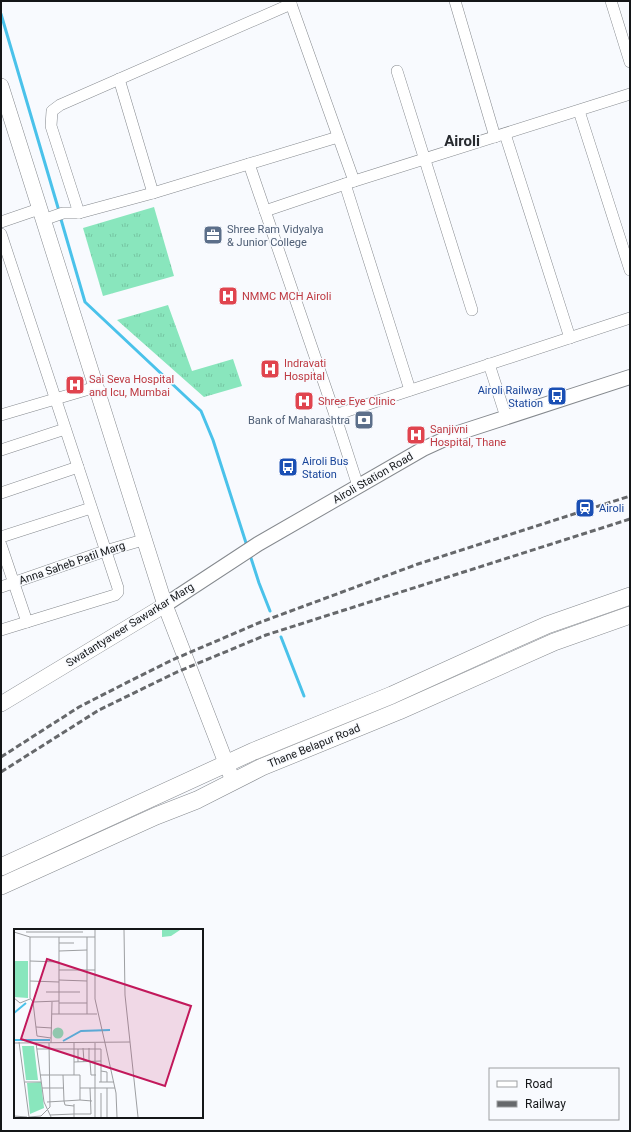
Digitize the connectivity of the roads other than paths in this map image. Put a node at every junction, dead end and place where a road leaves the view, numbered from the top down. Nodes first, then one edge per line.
1 (455, 1) edge
2 (611, 1) edge
3 (291, 2) edge
4 (630, 62) edge
5 (397, 71) dead end
6 (119, 79) junction
7 (1, 86) edge
8 (630, 94) edge
9 (579, 111) junction
10 (5, 117) edge
11 (500, 135) junction
12 (338, 136) junction
13 (425, 159) junction
14 (249, 164) junction
15 (349, 183) junction
16 (154, 193) junction
17 (265, 211) junction
18 (79, 213) junction
19 (43, 216) junction
20 (1, 222) edge
21 (1, 234) edge
22 (630, 270) edge
23 (472, 310) dead end
24 (630, 318) edge
25 (570, 338) junction
26 (489, 364) junction
27 (630, 377) edge
28 (96, 388) junction
29 (410, 390) junction
30 (55, 399) junction
31 (1, 415) edge
32 (335, 415) junction
33 (506, 417) junction
34 (65, 429) junction
35 (1, 450) edge
36 (78, 467) junction
37 (358, 486) junction
38 (1, 493) edge
39 (91, 508) junction
40 (1, 537) edge
41 (143, 540) junction
42 (258, 544) joint
43 (1, 546) edge
44 (106, 551) junction
45 (14, 582) junction
46 (1, 587) edge
47 (630, 596) edge
48 (164, 605) junction
49 (630, 614) edge
50 (27, 622) junction
51 (1, 630) edge
52 (1, 704) edge
53 (226, 764) junction
54 (233, 781) junction
55 (1, 866) edge
56 (1, 886) edge

1 - 11 street
2 - 4 street
3 - 6 street
3 - 12 street
5 - 13 street
6 - 16 street
6 - 18 street
7 - 10 main road
8 - 9 street
9 - 11 street
9 - 22 street
10 - 19 main road
11 - 13 street
11 - 25 street
12 - 14 street
12 - 15 street
13 - 15 street
13 - 23 street
14 - 16 street
14 - 17 street
15 - 17 street
15 - 29 street
16 - 18 street
17 - 32 street
18 - 19 street
19 - 20 street
19 - 28 main road
21 - 30 street
24 - 25 street
25 - 26 street
26 - 29 street
26 - 33 street
27 - 33 street, Airoli Station Road
28 - 30 street
28 - 41 main road
29 - 32 street
30 - 31 street
30 - 34 street
32 - 37 street
33 - 37 street, Airoli Station Road
34 - 35 street
34 - 36 street
36 - 38 street
36 - 39 street
37 - 42 street, Airoli Station Road
39 - 40 street
39 - 44 street
41 - 44 street, Anna Saheb Patil Marg
41 - 48 main road
42 - 48 street, Swatantyaveer Sawarkar Marg
43 - 45 street
44 - 45 street, Anna Saheb Patil Marg
44 - 50 street
45 - 46 street, Anna Saheb Patil Marg
45 - 50 street
47 - 53 main road, Thane Belapur Road
48 - 52 main road, Swatantyaveer Sawarkar Marg
48 - 53 main road
49 - 54 main road, Thane Belapur Road
50 - 51 street
53 - 54 main road
53 - 55 main road, Thane Belapur Road
54 - 56 main road, Thane Belapur Road

